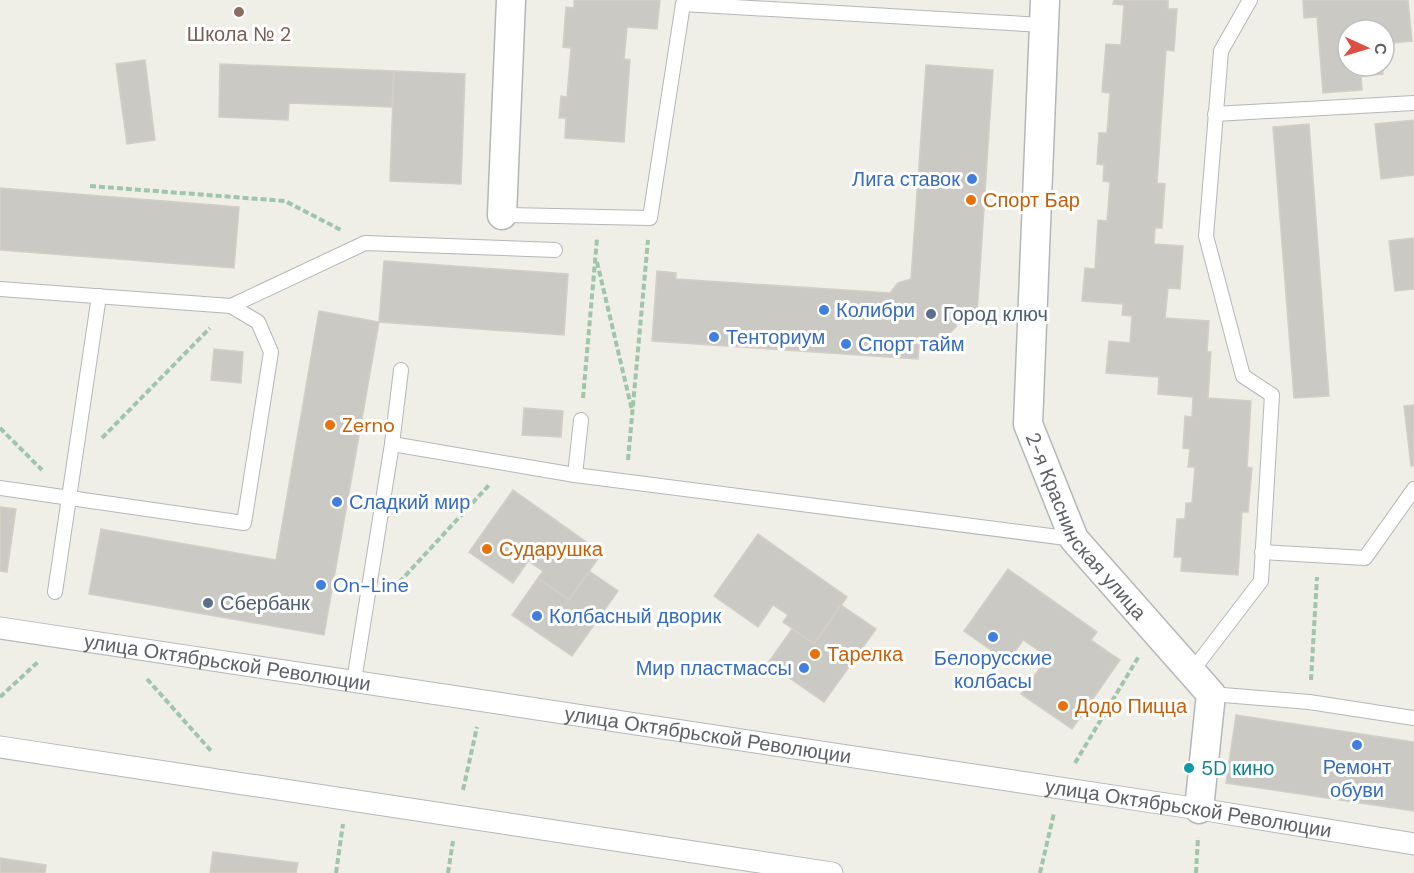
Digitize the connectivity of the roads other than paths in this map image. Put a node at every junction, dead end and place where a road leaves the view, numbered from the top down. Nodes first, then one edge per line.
1 (511, 0) edge
2 (1250, 0) edge
3 (1044, 12) edge
4 (1414, 103) edge
5 (1215, 114) junction
6 (502, 215) joint
7 (555, 250) dead end
8 (0, 289) edge
9 (99, 296) junction
10 (231, 306) junction
11 (401, 370) dead end
12 (581, 420) road end
13 (392, 444) junction
14 (575, 475) junction
15 (0, 488) edge
16 (1414, 489) edge
17 (70, 498) junction
18 (1074, 539) junction
19 (1262, 552) junction
20 (55, 592) dead end
21 (0, 628) edge
22 (1192, 671) junction
23 (354, 681) junction
24 (1211, 694) junction
25 (1414, 718) edge
26 (0, 747) edge
27 (1199, 809) junction
28 (1414, 844) edge
29 (832, 873) edge

1 - 6 street
2 - 5 lane
3 - 6 lane
3 - 18 street, 2-я Краснинская улица
4 - 5 lane
5 - 19 lane
7 - 10 lane
8 - 9 lane
9 - 10 lane
9 - 17 lane
10 - 17 lane
11 - 13 lane
12 - 14 lane
13 - 14 lane
13 - 23 lane
14 - 18 lane
15 - 17 lane
16 - 19 lane
17 - 20 lane
18 - 22 street, 2-я Краснинская улица
19 - 22 lane
21 - 23 street, улица Октябрьской Революции
22 - 24 street, 2-я Краснинская улица
23 - 27 street, улица Октябрьской Революции
24 - 25 lane
24 - 27 street
26 - 29 street
27 - 28 street, улица Октябрьской Революции

